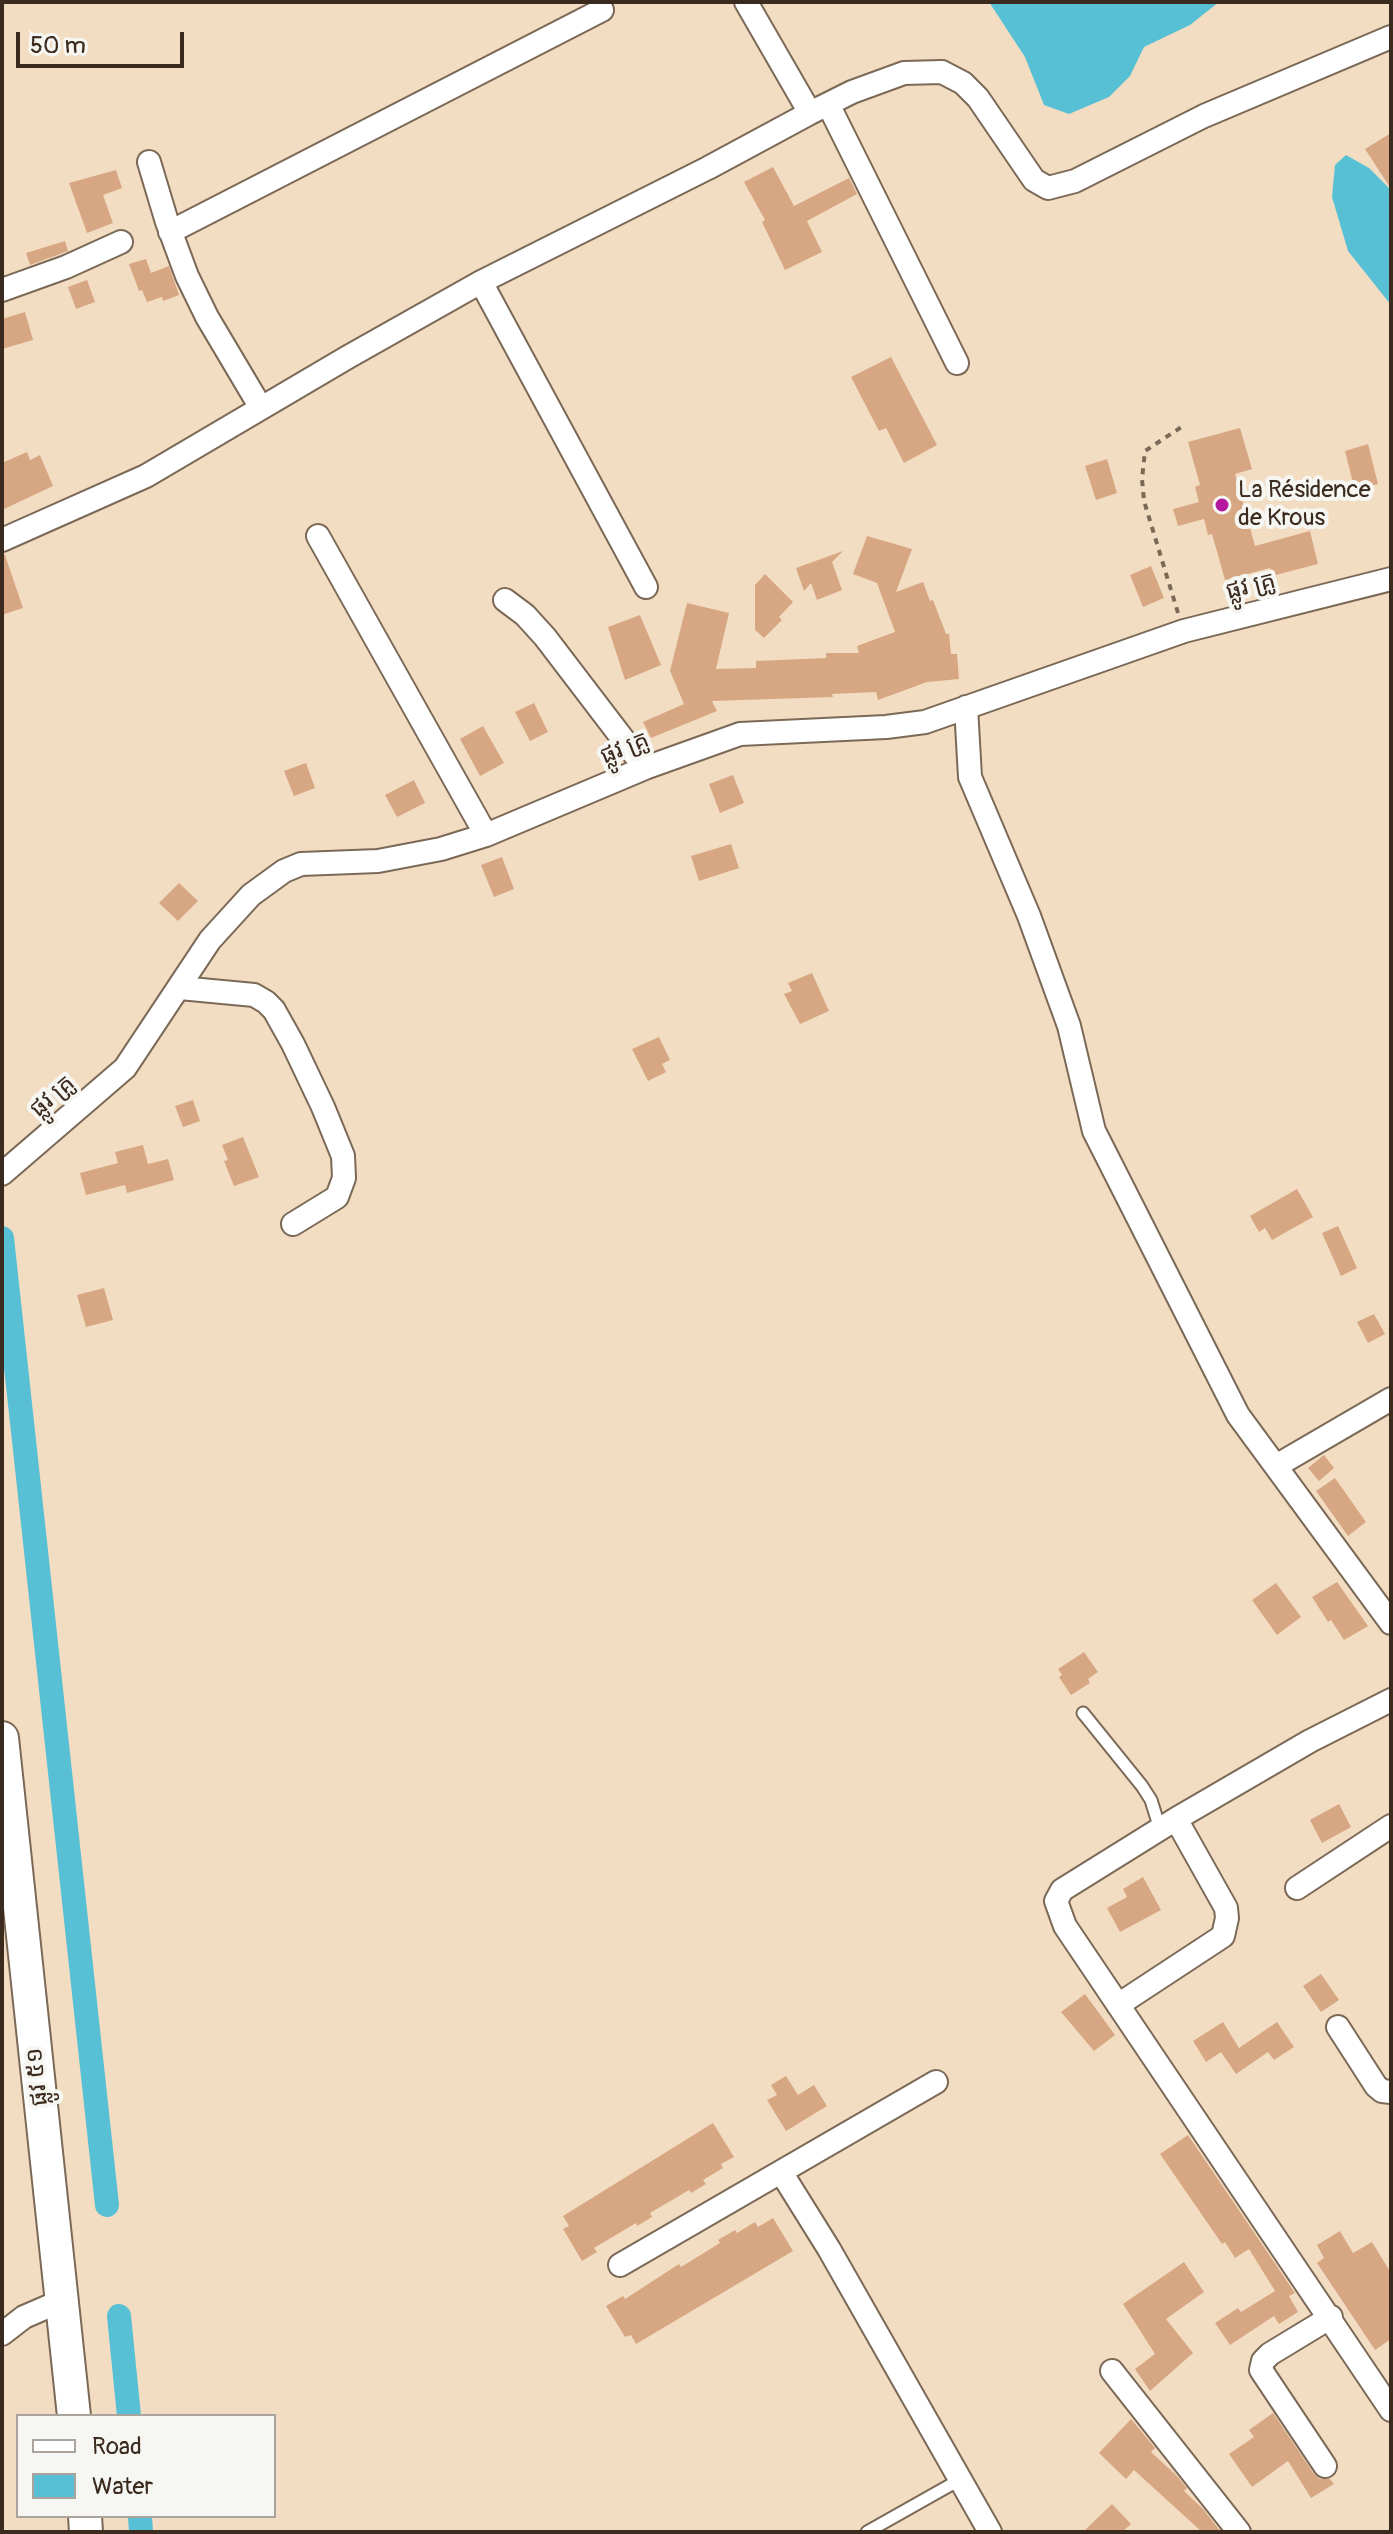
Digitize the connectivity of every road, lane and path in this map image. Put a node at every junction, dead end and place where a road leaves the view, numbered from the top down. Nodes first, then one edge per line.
1 (746, 2) edge
2 (602, 10) dead end
3 (1391, 37) edge
4 (819, 109) junction
5 (149, 162) dead end
6 (170, 232) junction
7 (121, 242) dead end
8 (481, 282) junction
9 (2, 290) edge
10 (957, 363) dead end
11 (261, 408) junction
12 (1183, 426) dead end
13 (318, 536) dead end
14 (2, 540) edge
15 (1390, 582) edge
16 (646, 587) dead end
17 (505, 600) dead end
18 (1184, 631) junction
19 (966, 707) junction
20 (645, 768) junction
21 (486, 835) junction
22 (180, 988) junction
23 (3, 1174) edge
24 (293, 1224) dead end
25 (1391, 1399) edge
26 (1276, 1466) junction
27 (1391, 1623) edge
28 (1391, 1700) edge
29 (1083, 1713) dead end
30 (2, 1738) edge
31 (1168, 1824) junction
32 (1391, 1826) edge
33 (1297, 1888) dead end
34 (1118, 2005) junction
35 (1338, 2027) dead end
36 (936, 2082) dead end
37 (1391, 2092) edge
38 (781, 2172) junction
39 (620, 2265) dead end
40 (61, 2301) junction
41 (1331, 2317) junction
42 (2, 2334) edge
43 (1112, 2371) dead end
44 (1391, 2410) edge
45 (74, 2414) edge
46 (1325, 2466) dead end
47 (961, 2479) junction
48 (867, 2532) edge
49 (990, 2532) edge
50 (1239, 2532) edge

1 - 4 street
2 - 6 street
3 - 4 street
4 - 8 street
4 - 10 street
5 - 6 street
6 - 11 street
7 - 9 street
8 - 11 street
8 - 16 street
11 - 14 street
12 - 18 path
13 - 21 street
15 - 18 street, ផ្លូវ គ្រូ
17 - 20 street
18 - 19 street, ផ្លូវ គ្រូ
19 - 20 street, ផ្លូវ គ្រូ
19 - 26 street
20 - 21 street, ផ្លូវ គ្រូ
21 - 22 street, ផ្លូវ គ្រូ
22 - 23 street, ផ្លូវ គ្រូ
22 - 24 street
25 - 26 street
26 - 27 street
28 - 31 street
29 - 31 lane
30 - 40 main road, ផ្លូវ ៥១
31 - 34 street
31 - 34 street
32 - 33 street
34 - 41 street
35 - 37 street
36 - 38 street
38 - 39 street
38 - 47 street
40 - 42 street
40 - 45 main road, ផ្លូវ ៥១
41 - 44 street
41 - 46 street
43 - 50 street
47 - 48 lane
47 - 49 street

